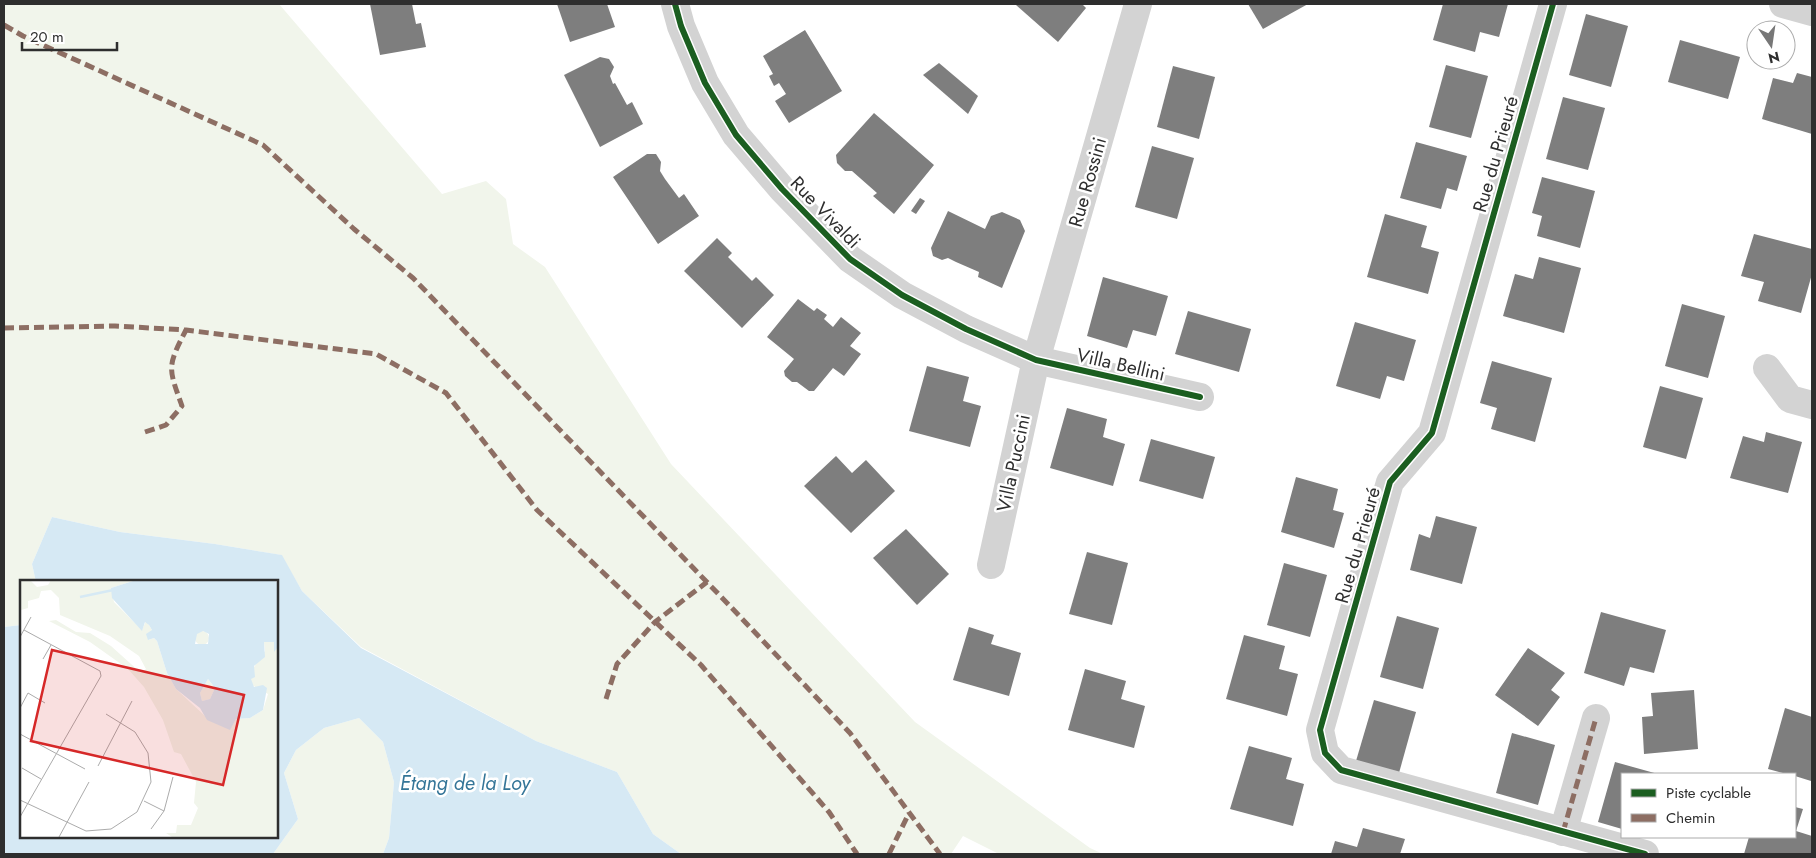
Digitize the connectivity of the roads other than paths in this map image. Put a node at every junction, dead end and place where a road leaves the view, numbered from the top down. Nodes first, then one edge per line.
1 (675, 4) edge
2 (1138, 4) edge
3 (1554, 4) edge
4 (1783, 4) edge
5 (1812, 12) edge
6 (1036, 360) junction
7 (1767, 368) dead end
8 (1200, 397) dead end
9 (1812, 405) edge
10 (991, 565) dead end
11 (1596, 718) dead end
12 (1563, 832) junction
13 (1645, 854) edge

1 - 6 street, Rue Vivaldi
2 - 6 street, Rue Rossini
3 - 12 street, Rue du Prieuré
4 - 5 street
6 - 8 street, Villa Bellini
6 - 10 street, Villa Puccini
7 - 9 street
11 - 12 street
12 - 13 street, Rue du Prieuré

